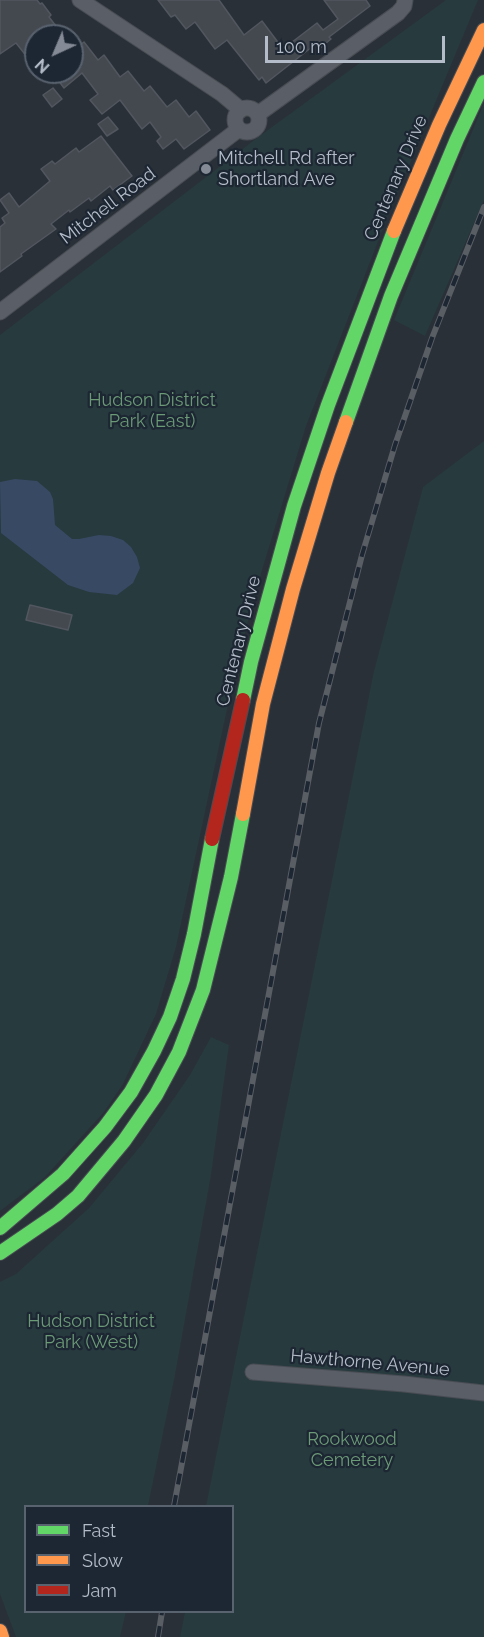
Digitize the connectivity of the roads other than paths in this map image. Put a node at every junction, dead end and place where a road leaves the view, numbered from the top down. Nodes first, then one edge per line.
1 (80, 0) edge
2 (404, 3) edge
3 (484, 30) edge
4 (484, 82) edge
5 (241, 110) junction
6 (258, 114) junction
7 (239, 129) junction
8 (0, 312) edge
9 (0, 1228) edge
10 (0, 1253) edge
11 (253, 1372) dead end
12 (484, 1393) edge
13 (0, 1631) edge
14 (2, 1637) edge

1 - 5 street
2 - 6 street
3 - 9 main road, Centenary Drive
4 - 10 main road
5 - 6 street
5 - 7 street
6 - 7 street
7 - 8 street, Mitchell Road
11 - 12 street, Hawthorne Avenue
13 - 14 main road

